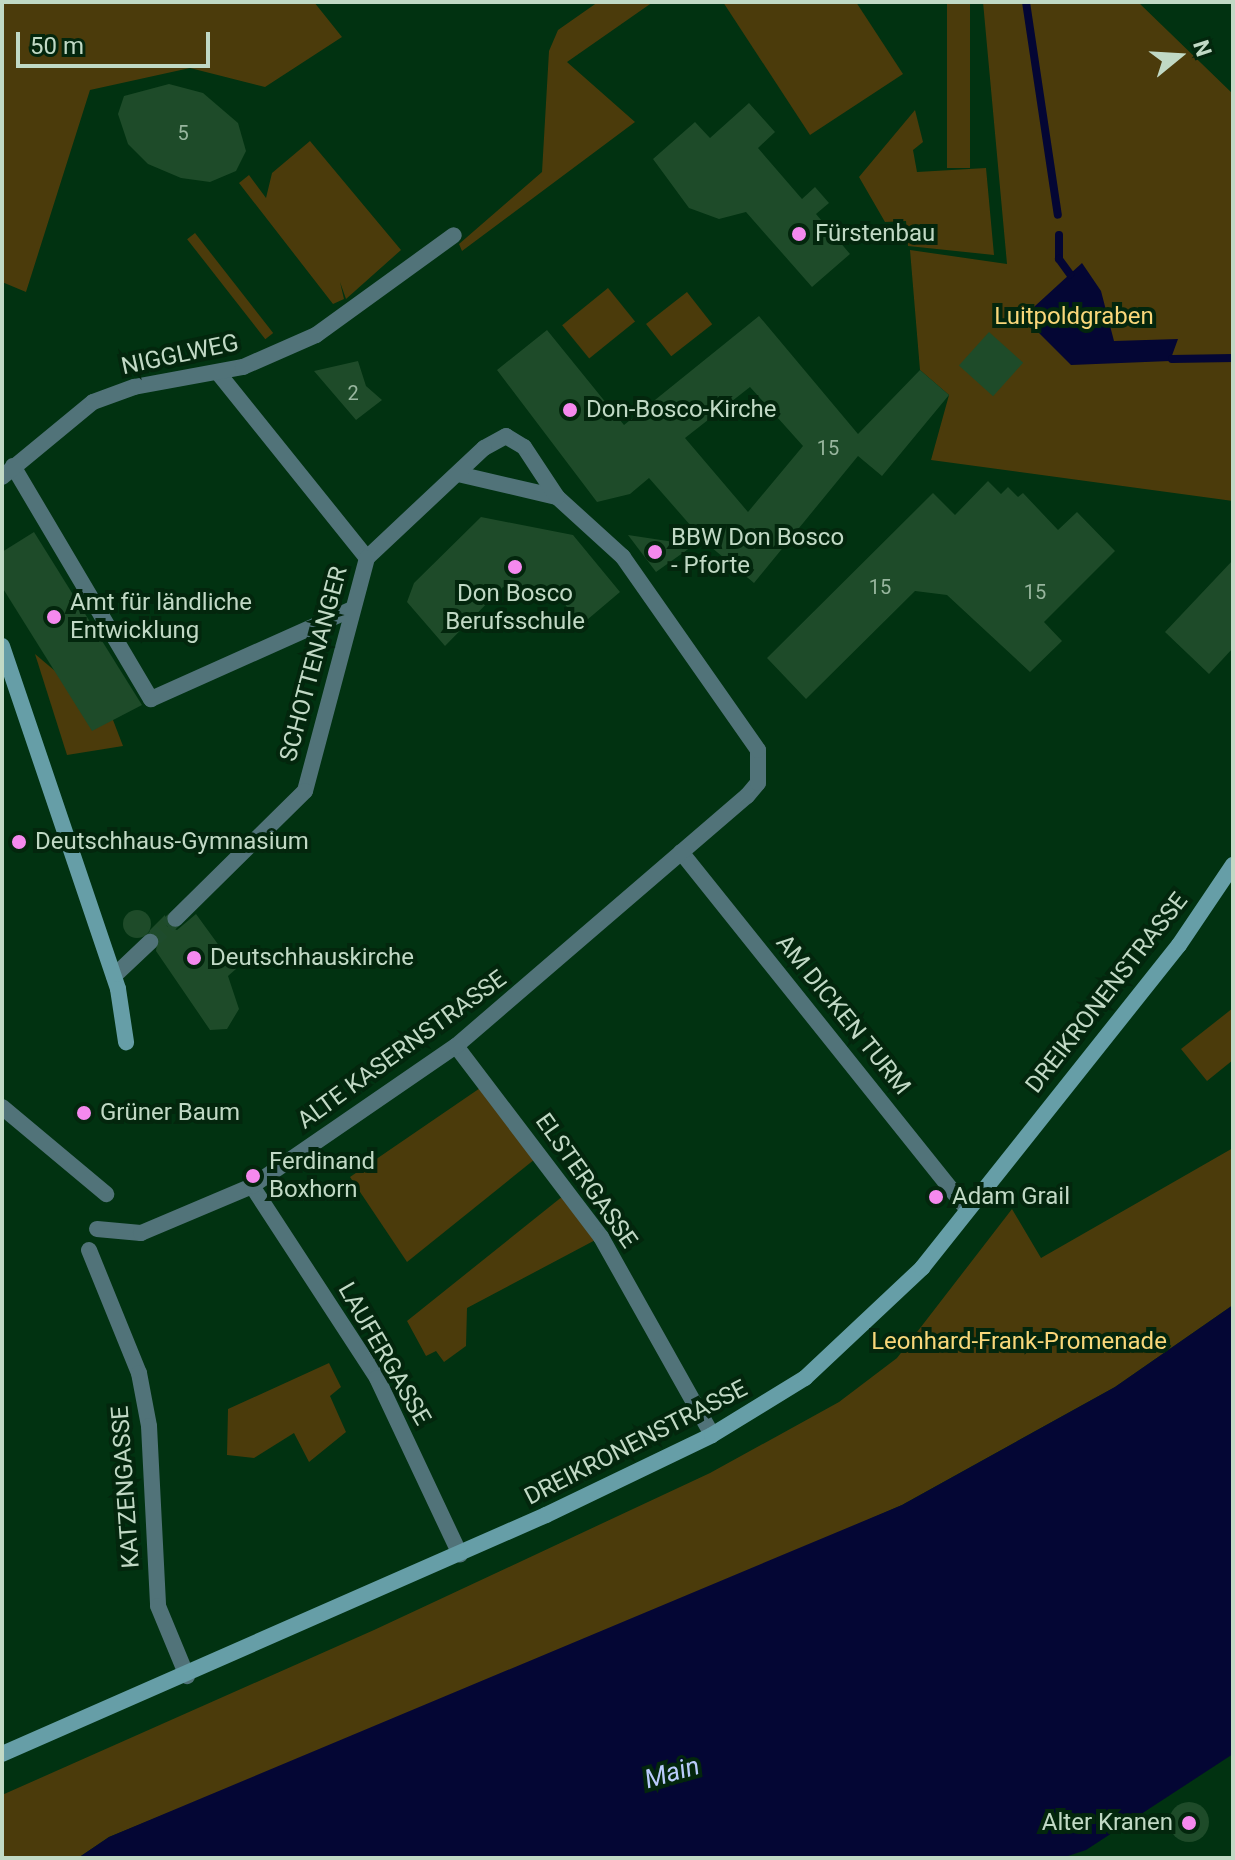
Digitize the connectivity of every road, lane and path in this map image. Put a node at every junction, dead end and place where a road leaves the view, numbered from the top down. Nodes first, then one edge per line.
1 (454, 235) dead end
2 (219, 374) junction
3 (7, 471) edge
4 (458, 474) junction
5 (557, 497) junction
6 (367, 558) junction
7 (350, 610) junction
8 (2, 646) edge
9 (761, 768) joint
10 (681, 852) junction
11 (1233, 865) edge
12 (175, 919) tunnel mouth
13 (150, 942) tunnel mouth
14 (114, 976) junction
15 (126, 1042) dead end
16 (456, 1046) junction
17 (2, 1107) edge
18 (252, 1186) junction
19 (106, 1194) dead end
20 (967, 1209) junction
21 (97, 1229) dead end
22 (89, 1250) dead end
23 (712, 1435) junction
24 (460, 1554) junction
25 (187, 1676) junction
26 (2, 1754) edge

1 - 2 street, NIGGLWEG
2 - 3 street, NIGGLWEG
2 - 6 street, SCHOTTENANGER
3 - 7 street
4 - 5 street, SCHOTTENANGER
4 - 5 street, SCHOTTENANGER
4 - 6 street, SCHOTTENANGER
5 - 9 street, SCHOTTENANGER
6 - 7 street, SCHOTTENANGER
7 - 12 street, SCHOTTENANGER
8 - 14 main road
9 - 10 street, ALTE KASERNSTRASSE
10 - 16 street, ALTE KASERNSTRASSE
10 - 20 street, AM DICKEN TURM
11 - 20 main road, DREIKRONENSTRASSE
13 - 14 street
14 - 15 main road
16 - 18 street, ALTE KASERNSTRASSE
16 - 23 street, ELSTERGASSE
17 - 19 street
18 - 21 street, ALTE KASERNSTRASSE
18 - 24 street, LAUFERGASSE
20 - 23 main road, DREIKRONENSTRASSE
22 - 25 street, KATZENGASSE
23 - 24 main road, DREIKRONENSTRASSE
24 - 25 main road, DREIKRONENSTRASSE
25 - 26 main road, DREIKRONENSTRASSE

